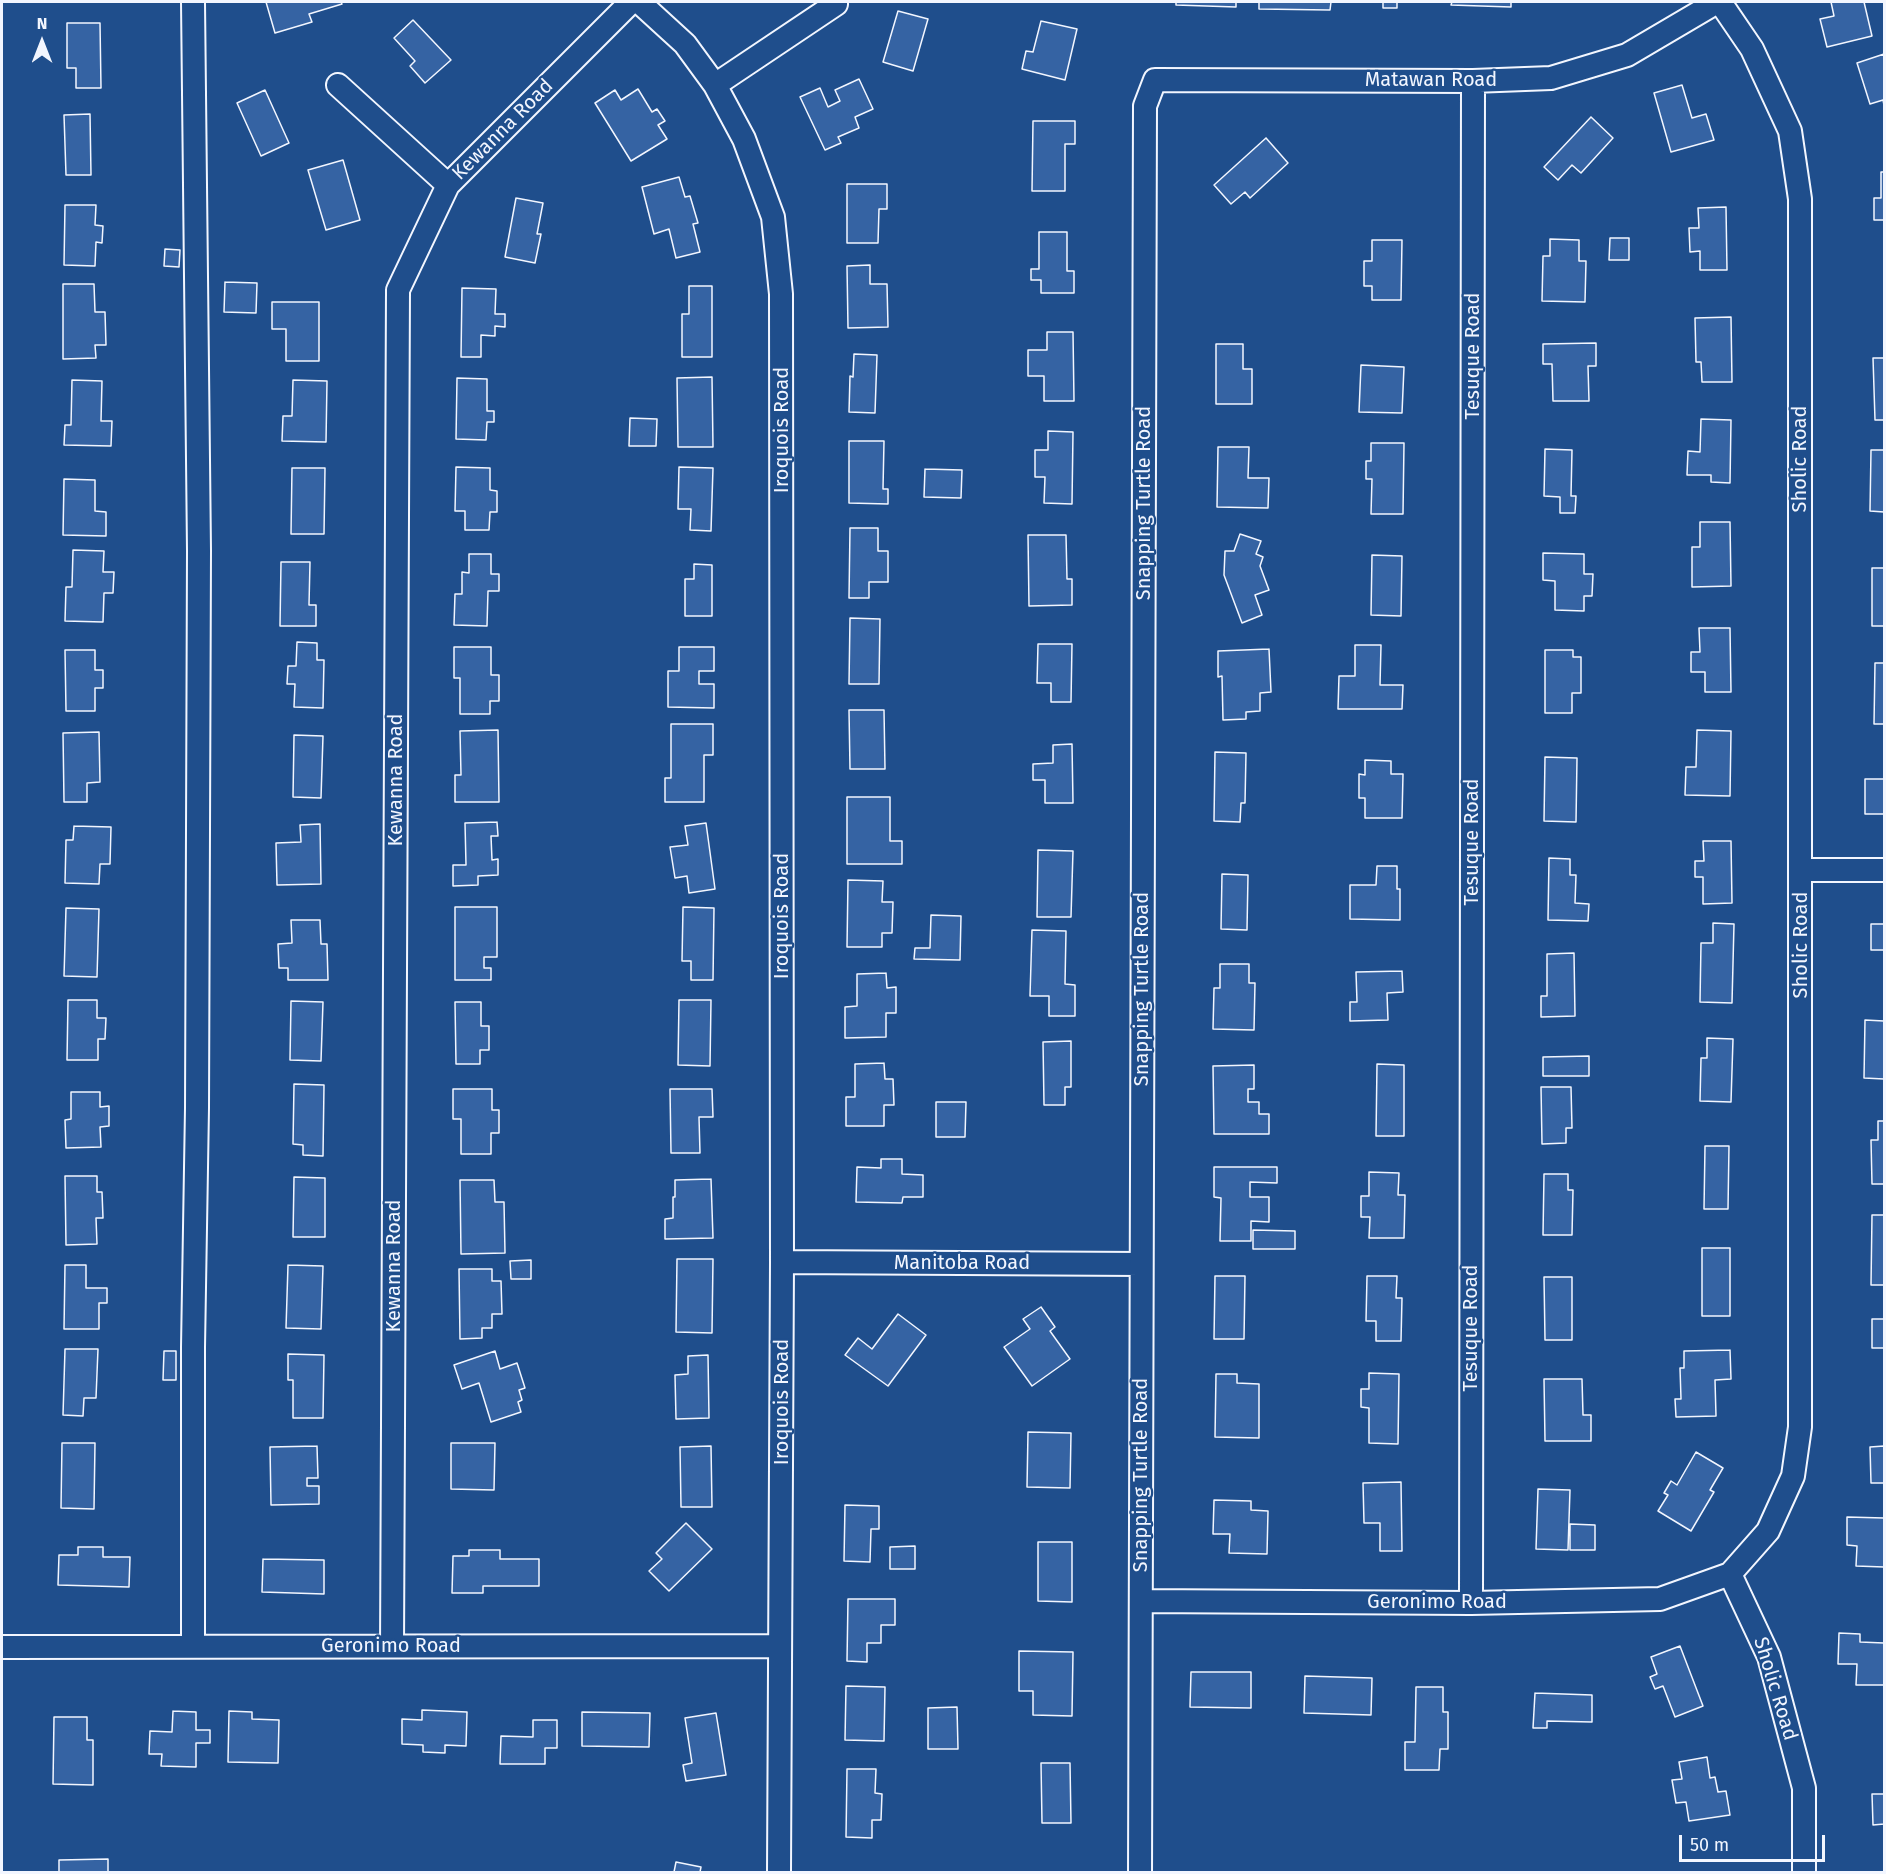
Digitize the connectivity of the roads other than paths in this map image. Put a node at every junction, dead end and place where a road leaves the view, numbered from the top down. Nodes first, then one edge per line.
1 (193, 2) edge
2 (631, 2) edge
3 (639, 2) edge
4 (1718, 2) edge
5 (836, 4) dead end
6 (1473, 81) junction
7 (338, 85) dead end
8 (716, 85) junction
9 (1145, 106) joint
10 (448, 185) junction
11 (1801, 870) junction
12 (1884, 870) edge
13 (782, 1262) junction
14 (1141, 1264) junction
15 (1730, 1574) junction
16 (1141, 1601) junction
17 (1471, 1603) junction
18 (392, 1646) junction
19 (780, 1646) junction
20 (2, 1647) edge
21 (193, 1647) junction
22 (778, 1872) edge
23 (1140, 1872) edge
24 (1804, 1872) edge

1 - 21 street
2 - 10 street, Kewanna Road
3 - 8 street, Iroquois Road
4 - 6 street, Matawan Road
4 - 11 street, Sholic Road
5 - 8 street
6 - 9 street, Matawan Road
6 - 17 street, Tesuque Road
7 - 10 street
8 - 13 street, Iroquois Road
9 - 14 street, Snapping Turtle Road
10 - 18 street, Kewanna Road
11 - 12 street
11 - 15 street, Sholic Road
13 - 14 street, Manitoba Road
13 - 19 street, Iroquois Road
14 - 16 street, Snapping Turtle Road
15 - 17 street, Geronimo Road
15 - 24 street, Sholic Road
16 - 17 street, Geronimo Road
16 - 23 street, Snapping Turtle Road
18 - 19 street, Geronimo Road
18 - 21 street, Geronimo Road
19 - 22 street, Iroquois Road
20 - 21 street, Geronimo Road

